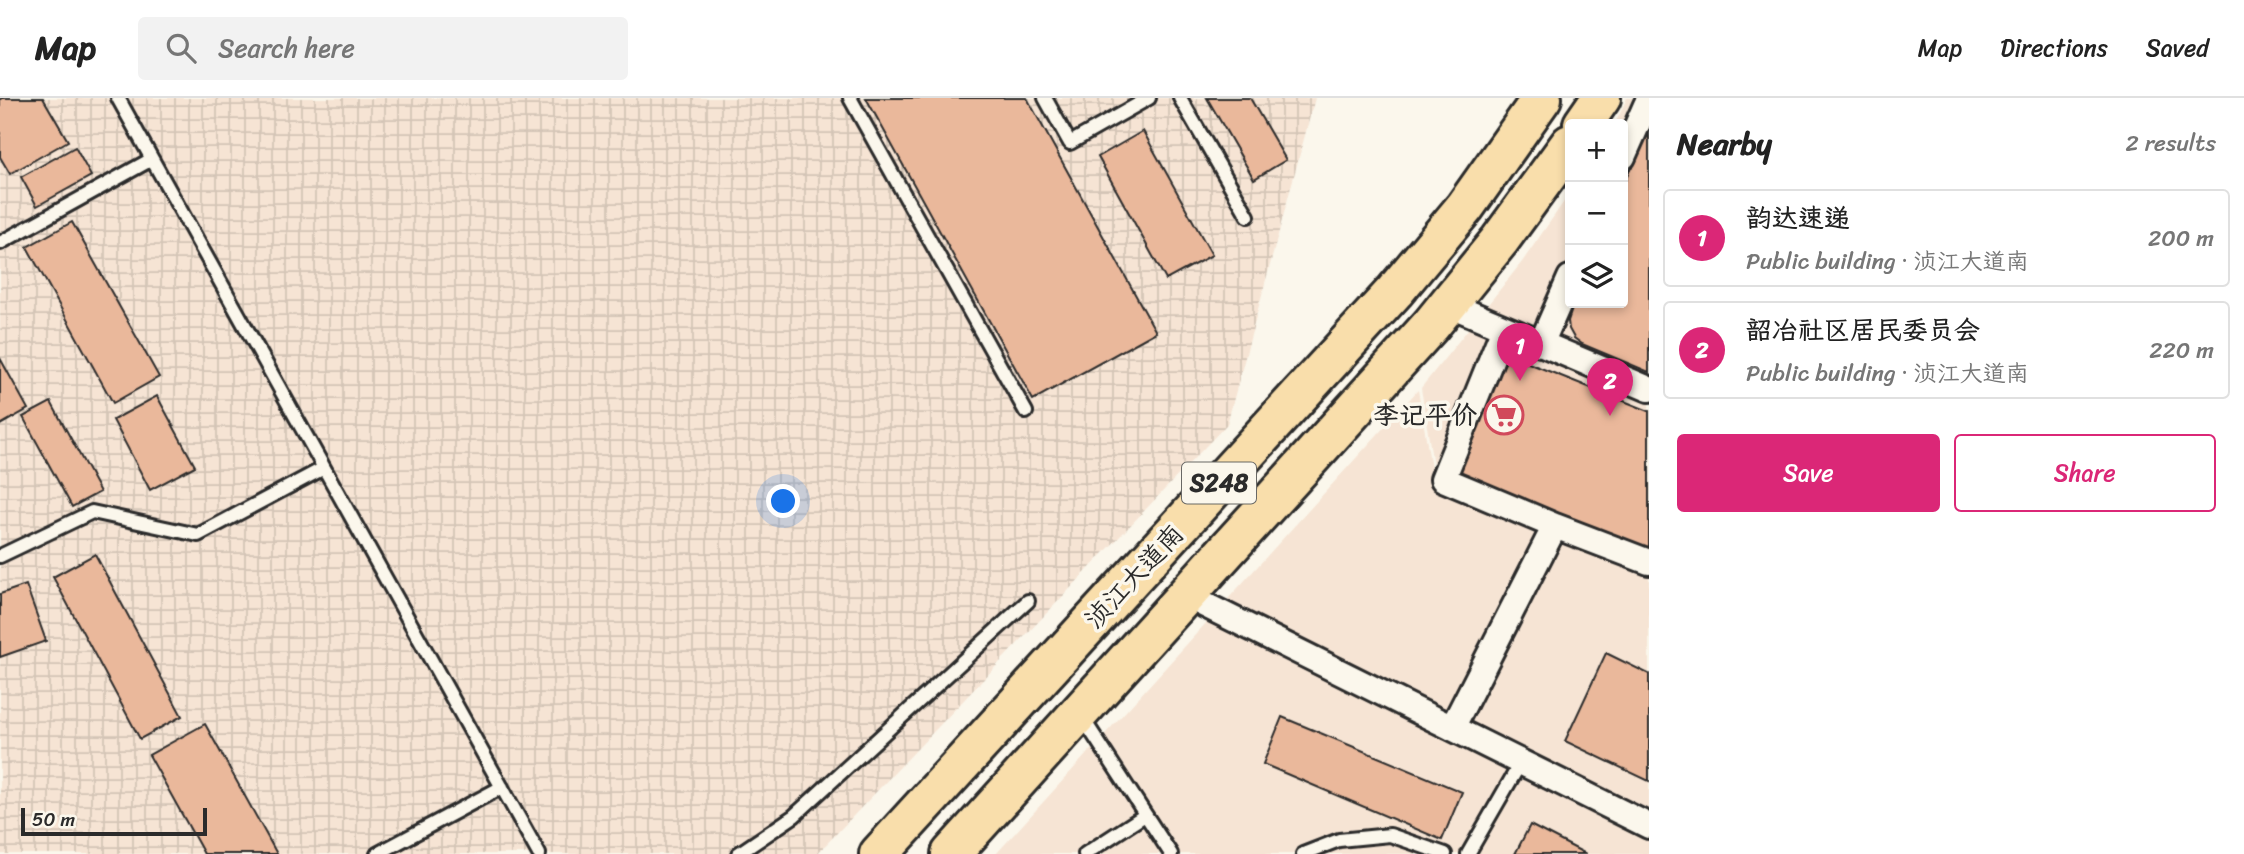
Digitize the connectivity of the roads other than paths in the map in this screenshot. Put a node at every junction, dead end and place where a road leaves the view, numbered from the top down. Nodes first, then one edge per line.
1 (118, 98) edge
2 (850, 98) edge
3 (1045, 98) edge
4 (1149, 98) edge
5 (1180, 98) edge
6 (1542, 98) edge
7 (1601, 98) edge
8 (1642, 103) edge
9 (1586, 119) edge
10 (1628, 143) edge
11 (1565, 151) edge
12 (152, 159) junction
13 (1248, 216) dead end
14 (0, 243) edge
15 (1565, 289) edge
16 (1448, 304) junction
17 (1504, 328) junction
18 (1541, 344) junction
19 (1649, 389) edge
20 (1026, 412) dead end
21 (324, 468) junction
22 (1555, 526) junction
23 (0, 556) edge
24 (1649, 562) edge
25 (1187, 596) junction
26 (1027, 601) dead end
27 (1080, 713) junction
28 (1452, 728) junction
29 (1521, 762) junction
30 (502, 787) junction
31 (1145, 815) junction
32 (1649, 826) edge
33 (377, 854) edge
34 (539, 854) edge
35 (738, 854) edge
36 (879, 854) edge
37 (951, 854) edge
38 (1086, 854) edge
39 (1171, 854) edge
40 (1303, 854) edge
41 (1445, 854) edge
42 (1468, 854) edge

1 - 12 lane
2 - 20 lane
3 - 4 lane
5 - 13 lane
6 - 36 main road, 浈江大道南 / S248
7 - 9 main road
8 - 10 street
11 - 16 main road, 浈江大道南 / S248
12 - 14 lane
12 - 21 lane
15 - 18 street
16 - 17 street
16 - 25 main road, 浈江大道南 / S248
17 - 18 street
17 - 22 street
18 - 19 street
21 - 23 lane
21 - 30 lane
22 - 24 street
22 - 28 street
25 - 27 main road, 浈江大道南 / S248
25 - 28 street
26 - 35 lane
27 - 31 lane
27 - 37 main road, 浈江大道南 / S248
28 - 29 street
29 - 32 street
29 - 42 lane
30 - 33 lane
30 - 34 lane
31 - 38 lane
31 - 39 lane
40 - 41 lane

